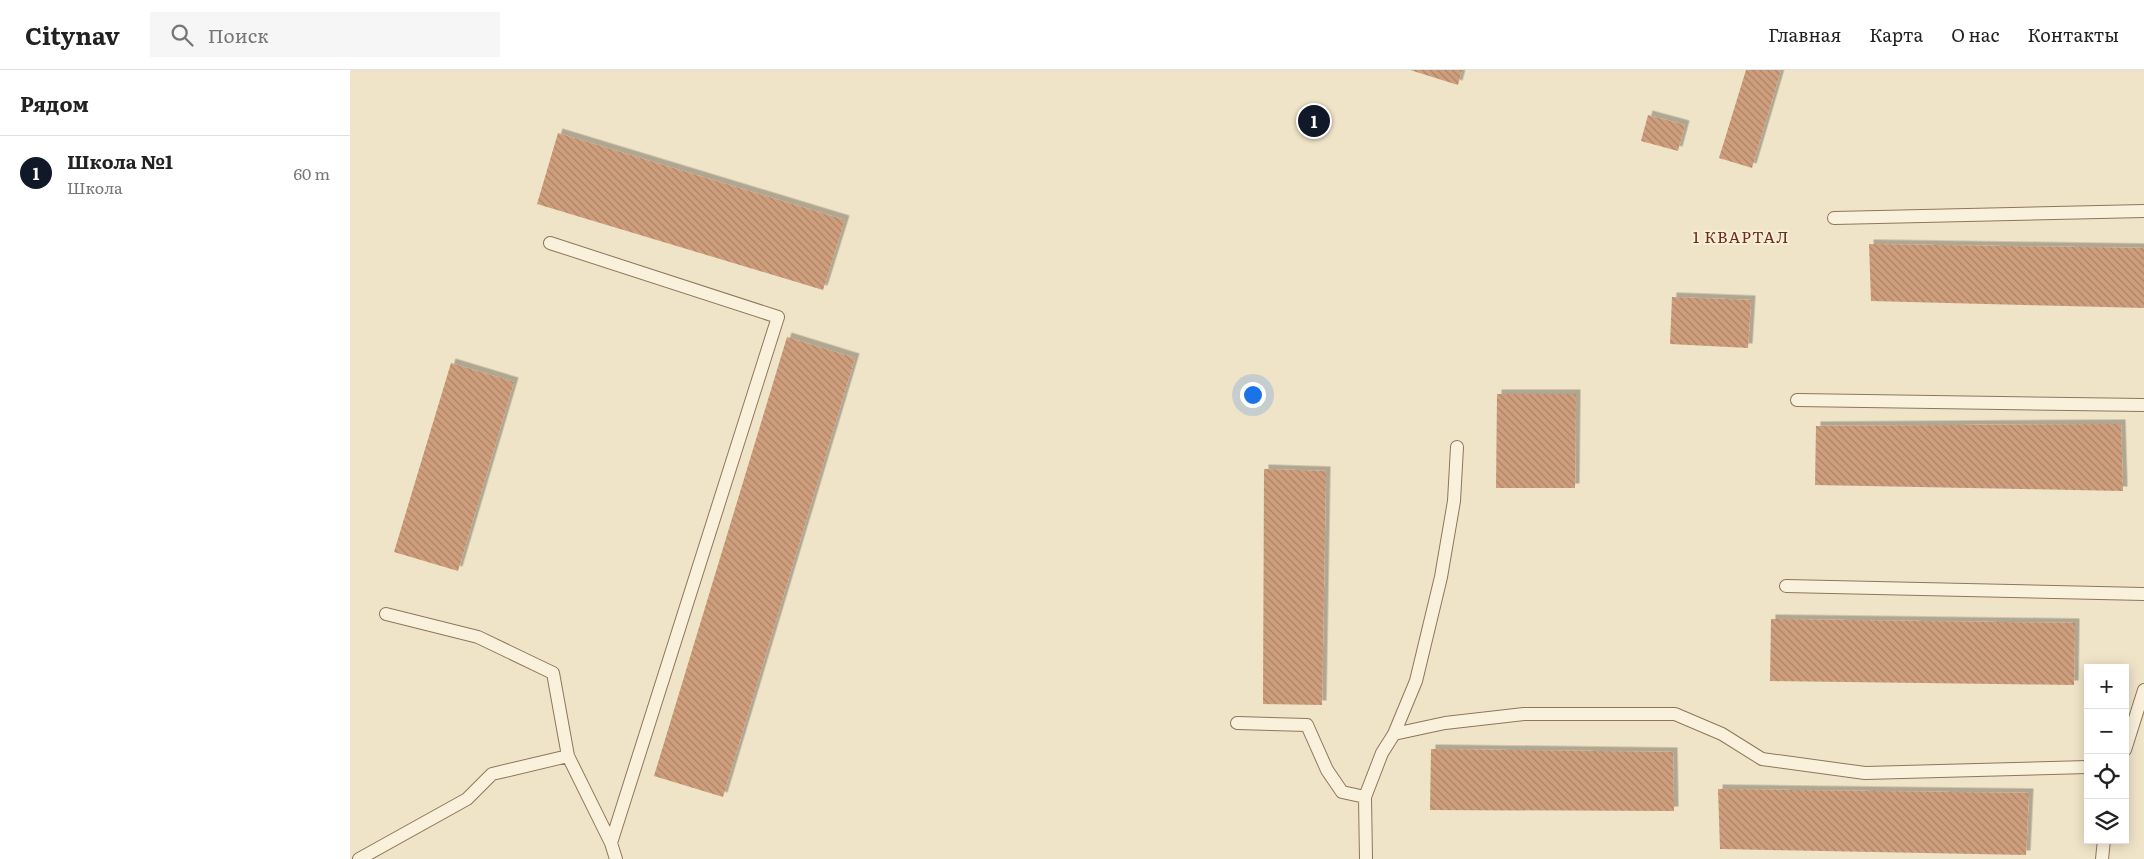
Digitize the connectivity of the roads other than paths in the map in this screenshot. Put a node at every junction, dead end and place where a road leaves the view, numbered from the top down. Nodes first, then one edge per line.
1 (2144, 211) edge
2 (1834, 218) dead end
3 (550, 242) dead end
4 (1797, 400) dead end
5 (2144, 405) edge
6 (1456, 447) dead end
7 (1786, 586) dead end
8 (2144, 594) edge
9 (386, 614) dead end
10 (2144, 690) edge
11 (1237, 723) dead end
12 (1394, 734) junction
13 (2129, 737) edge
14 (568, 756) junction
15 (2084, 768) edge
16 (1365, 797) junction
17 (611, 843) junction
18 (2104, 844) edge
19 (360, 859) edge
20 (616, 859) edge
21 (1366, 859) edge
22 (2102, 859) edge

1 - 2 lane
3 - 17 lane
4 - 5 lane
6 - 12 lane
7 - 8 lane
9 - 14 lane
10 - 13 lane
11 - 16 lane
12 - 15 lane
12 - 16 lane
14 - 17 lane
14 - 19 lane
16 - 21 lane
17 - 20 lane
18 - 22 lane

